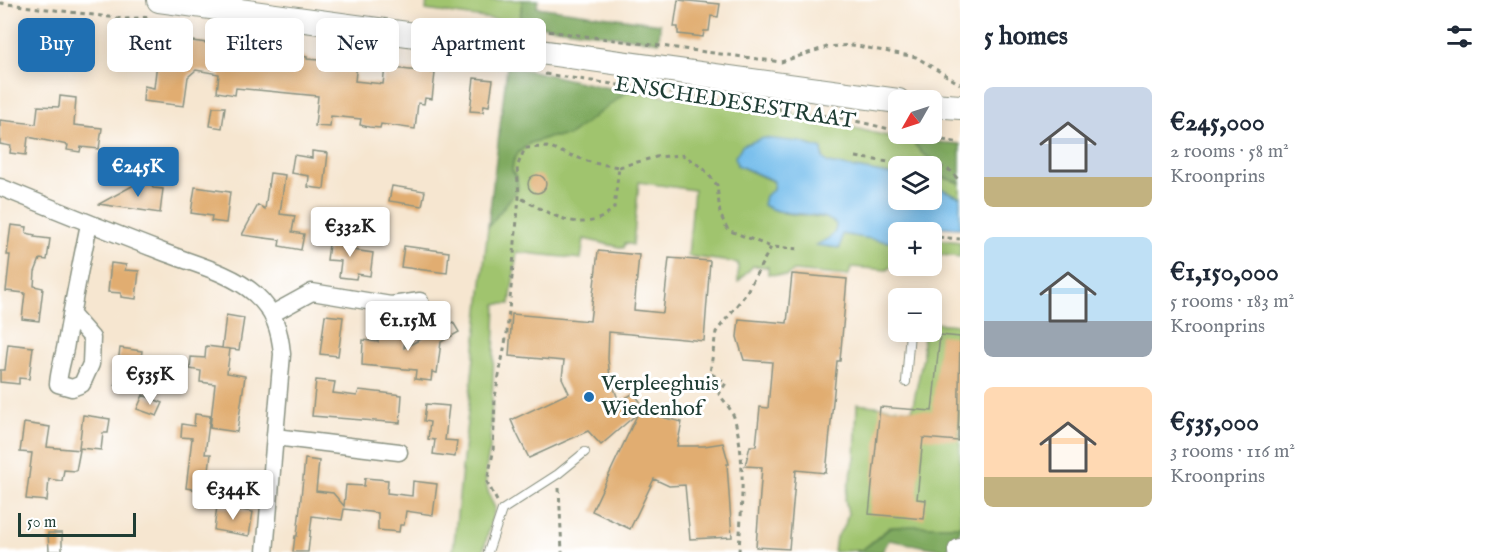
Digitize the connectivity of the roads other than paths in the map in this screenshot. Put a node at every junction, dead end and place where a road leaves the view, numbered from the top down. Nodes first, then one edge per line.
1 (156, 8) edge
2 (888, 100) edge
3 (942, 106) edge
4 (960, 107) edge
5 (0, 187) edge
6 (89, 224) junction
7 (420, 301) dead end
8 (71, 314) dead end
9 (272, 314) junction
10 (909, 342) edge
11 (906, 381) dead end
12 (275, 437) junction
13 (399, 452) dead end
14 (585, 452) dead end
15 (265, 552) edge
16 (488, 552) edge

1 - 2 main road, ENSCHEDESESTRAAT
3 - 4 main road
5 - 6 street
6 - 8 street
6 - 9 street
7 - 9 street
9 - 12 street
10 - 11 lane
12 - 13 street
12 - 15 street
14 - 16 lane

